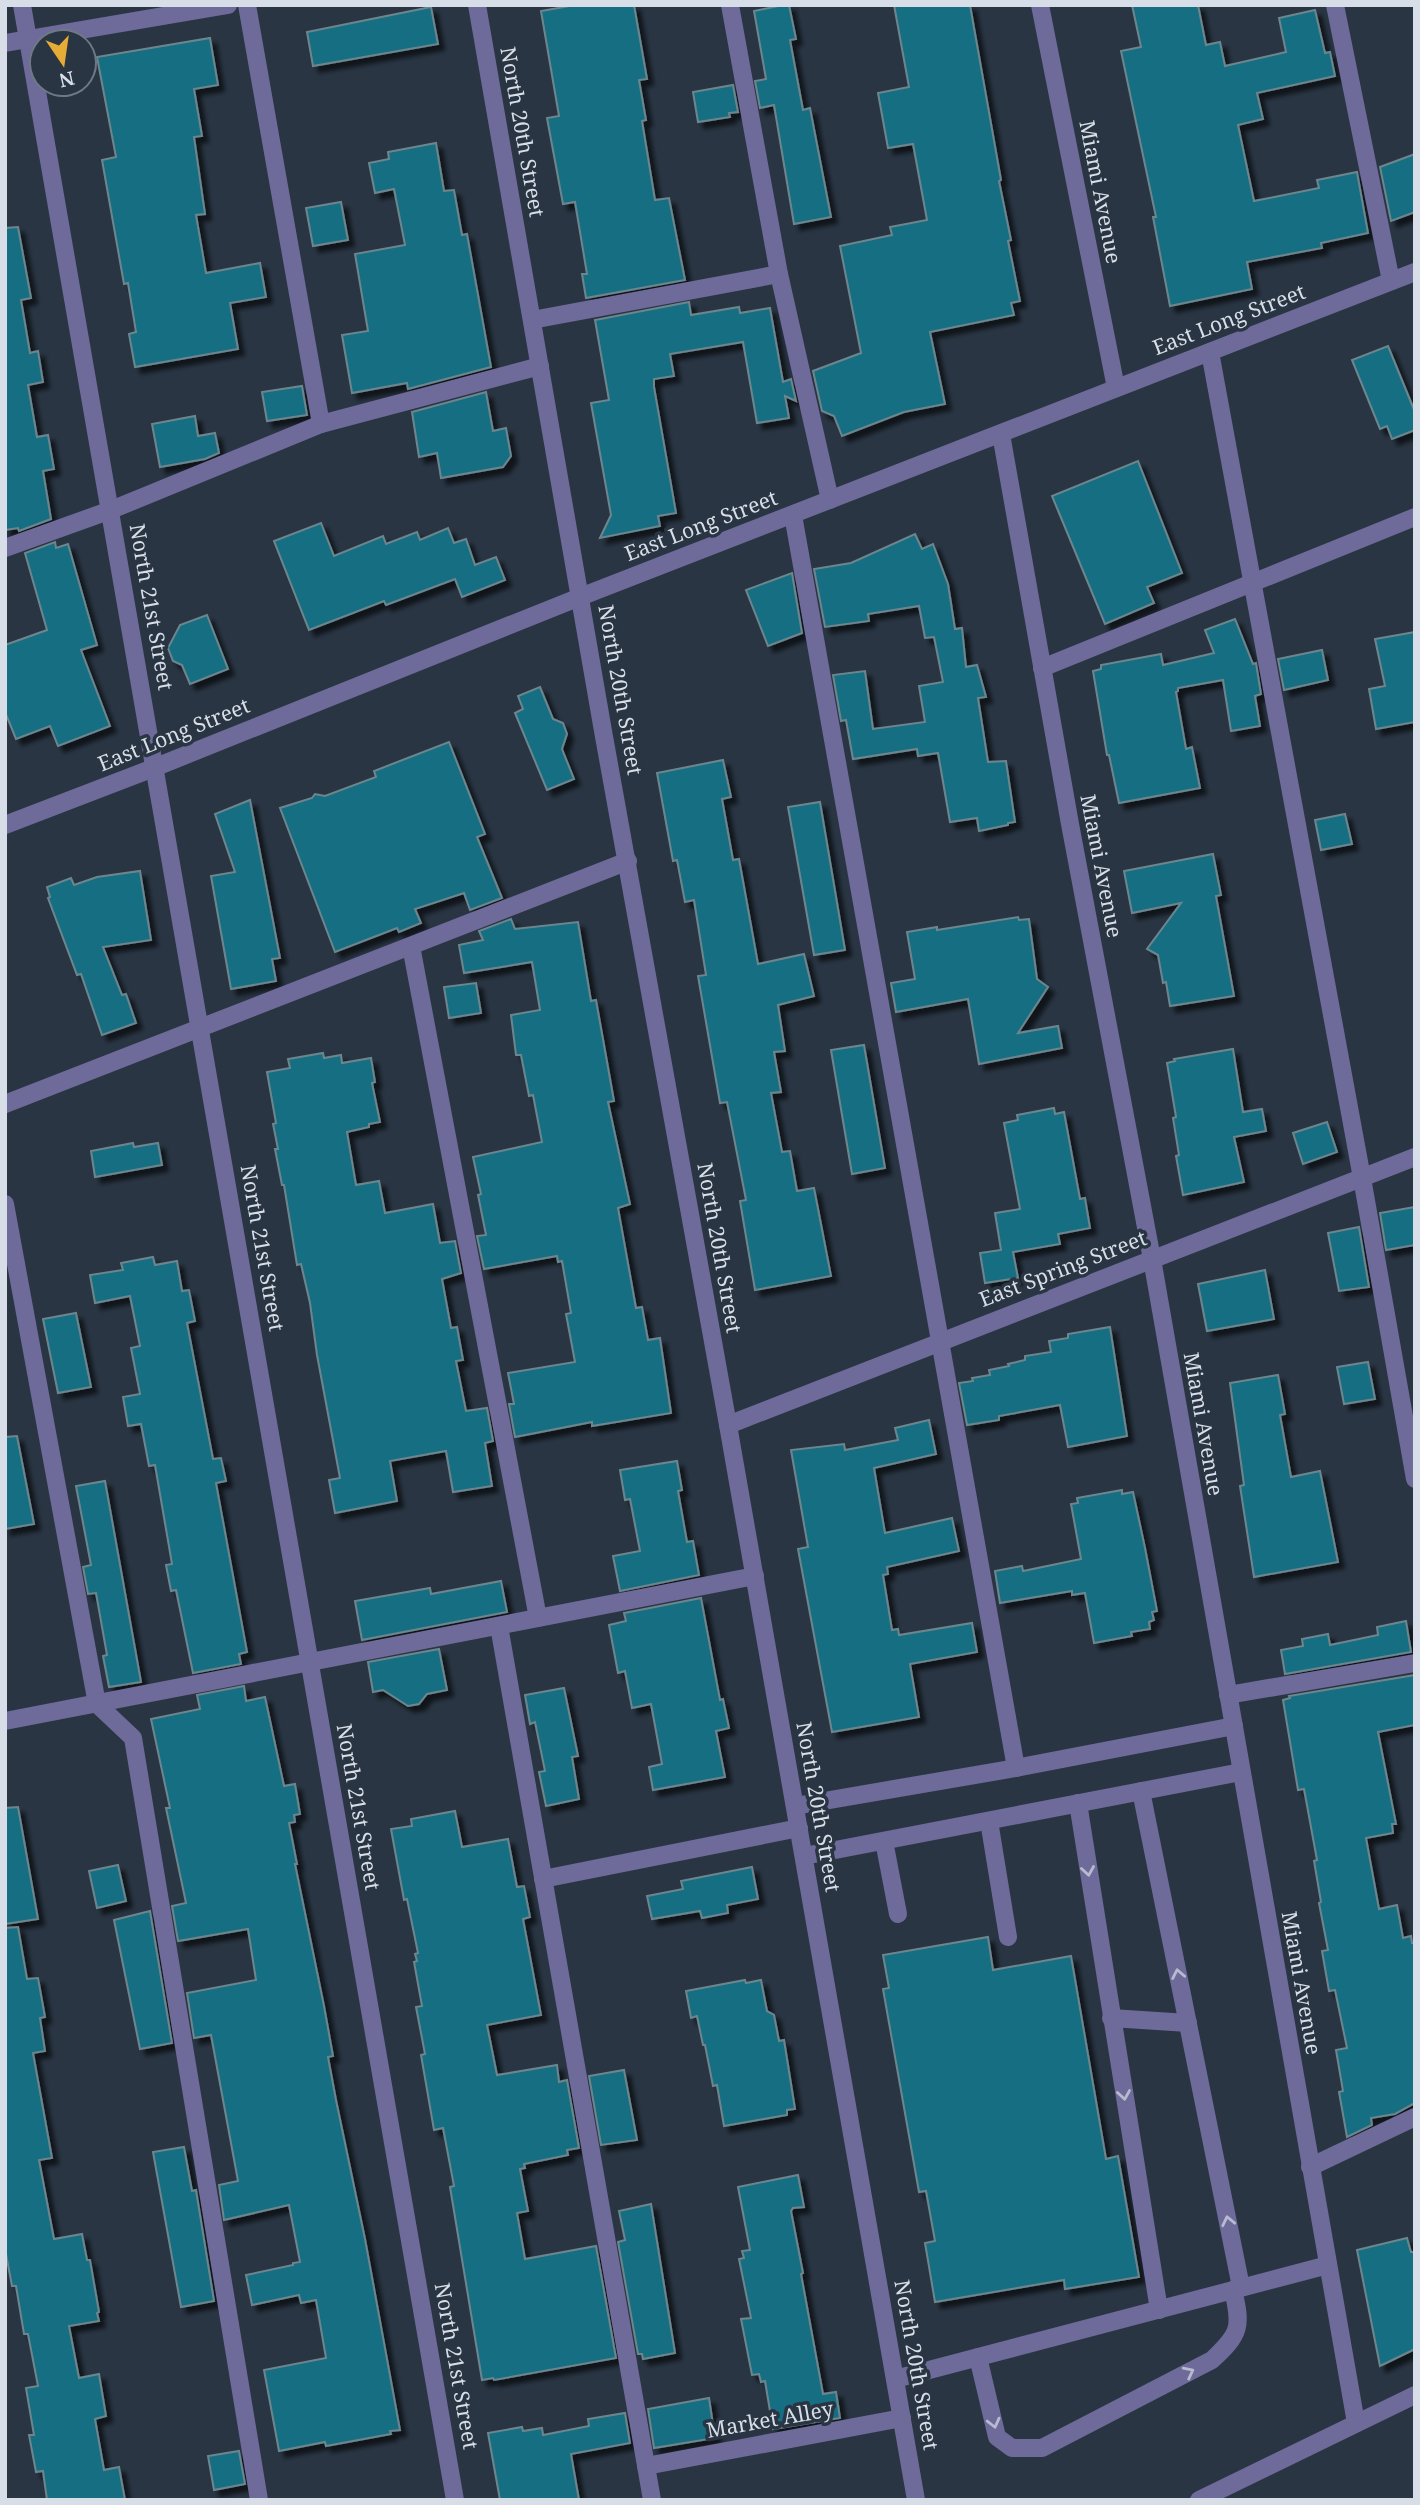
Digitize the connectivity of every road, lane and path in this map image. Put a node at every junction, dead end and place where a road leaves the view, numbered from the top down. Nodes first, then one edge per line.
1 (22, 5) edge
2 (228, 5) edge
3 (247, 5) edge
4 (477, 5) edge
5 (730, 5) edge
6 (1040, 5) edge
7 (1335, 5) edge
8 (93, 28) edge
9 (28, 39) joint
10 (5, 43) edge
11 (38, 98) edge
12 (1415, 272) edge
13 (779, 274) junction
14 (1391, 281) junction
15 (531, 320) junction
16 (1210, 352) junction
17 (540, 366) junction
18 (1116, 388) junction
19 (321, 424) junction
20 (1001, 434) junction
21 (830, 500) junction
22 (111, 510) junction
23 (793, 515) junction
24 (1415, 517) edge
25 (5, 548) edge
26 (1253, 583) junction
27 (580, 597) junction
28 (1042, 668) junction
29 (156, 767) junction
30 (5, 825) edge
31 (628, 861) junction
32 (411, 946) junction
33 (201, 1028) junction
34 (5, 1104) edge
35 (1415, 1157) edge
36 (1362, 1178) junction
37 (5, 1204) edge
38 (1152, 1259) junction
39 (940, 1342) junction
40 (728, 1425) junction
41 (1415, 1479) edge
42 (755, 1576) junction
43 (538, 1618) junction
44 (499, 1626) junction
45 (310, 1662) junction
46 (1415, 1663) edge
47 (1227, 1695) junction
48 (97, 1704) junction
49 (5, 1721) edge
50 (1234, 1726) junction
51 (1016, 1768) junction
52 (1241, 1772) junction
53 (1141, 1791) junction
54 (1077, 1803) junction
55 (794, 1806) junction
56 (989, 1821) junction
57 (799, 1828) junction
58 (884, 1841) junction
59 (804, 1856) junction
60 (543, 1879) junction
61 (898, 1914) dead end
62 (1008, 1937) dead end
63 (1111, 2018) junction
64 (1188, 2023) junction
65 (1415, 2117) edge
66 (1310, 2167) junction
67 (1328, 2265) junction
68 (1237, 2289) junction
69 (1159, 2310) junction
70 (978, 2357) junction
71 (895, 2379) junction
72 (1415, 2395) edge
73 (902, 2418) junction
74 (1356, 2423) junction
75 (646, 2466) junction
76 (259, 2500) edge
77 (455, 2500) edge
78 (652, 2500) edge
79 (916, 2500) edge
80 (1199, 2500) edge

1 - 9 street, North 21st Street
2 - 8 street
3 - 19 street
4 - 15 street, North 20th Street
5 - 13 street
6 - 18 street, Miami Avenue
7 - 14 street
9 - 10 street
11 - 22 street, North 21st Street
12 - 14 street, East Long Street
13 - 15 street
13 - 21 street
14 - 16 street, East Long Street
15 - 17 street, North 20th Street
16 - 18 street, East Long Street
16 - 26 street
17 - 19 street
17 - 27 street, North 20th Street
18 - 20 street, East Long Street
19 - 22 street
20 - 21 street, East Long Street
20 - 28 street, Miami Avenue
21 - 23 street, East Long Street
22 - 25 street
22 - 29 street, North 21st Street
23 - 27 street, East Long Street
23 - 39 street
24 - 26 street
26 - 28 street
26 - 36 street
27 - 29 street, East Long Street
27 - 31 street, North 20th Street
28 - 38 street, Miami Avenue
29 - 30 street, East Long Street
29 - 33 street, North 21st Street
31 - 32 street
31 - 40 street, North 20th Street
32 - 33 street
32 - 43 street
33 - 34 street
33 - 45 street, North 21st Street
35 - 36 street, East Spring Street
36 - 38 street, East Spring Street
36 - 41 street
37 - 48 street
38 - 39 street, East Spring Street
38 - 47 street, Miami Avenue
39 - 40 street, East Spring Street
39 - 51 street
40 - 42 street, North 20th Street
42 - 43 street
42 - 55 street, North 20th Street
43 - 44 street
44 - 45 street
44 - 60 street
45 - 48 street
45 - 77 street, North 21st Street
46 - 47 street
47 - 50 street, Miami Avenue
48 - 49 street
48 - 76 street
50 - 51 street
50 - 52 street, Miami Avenue
51 - 55 street
52 - 53 street
52 - 66 street, Miami Avenue
53 - 54 street
64 -> 53 street
54 - 56 street
54 -> 63 street
55 - 57 street, North 20th Street
56 - 58 street
56 - 62 street
57 - 59 street, North 20th Street
57 - 60 street
58 - 59 street
58 - 61 street
59 - 71 street, North 20th Street
60 - 75 street
63 - 64 street
63 -> 69 street
68 -> 64 street
65 - 66 street
66 - 67 street, Miami Avenue
67 - 68 street
67 - 74 street, Miami Avenue
68 - 69 street
70 -> 68 street
69 - 70 street
70 - 71 street
71 - 73 street, North 20th Street
72 - 74 street
73 - 75 street, Market Alley
73 - 79 street, North 20th Street
74 - 80 street
75 - 78 street

